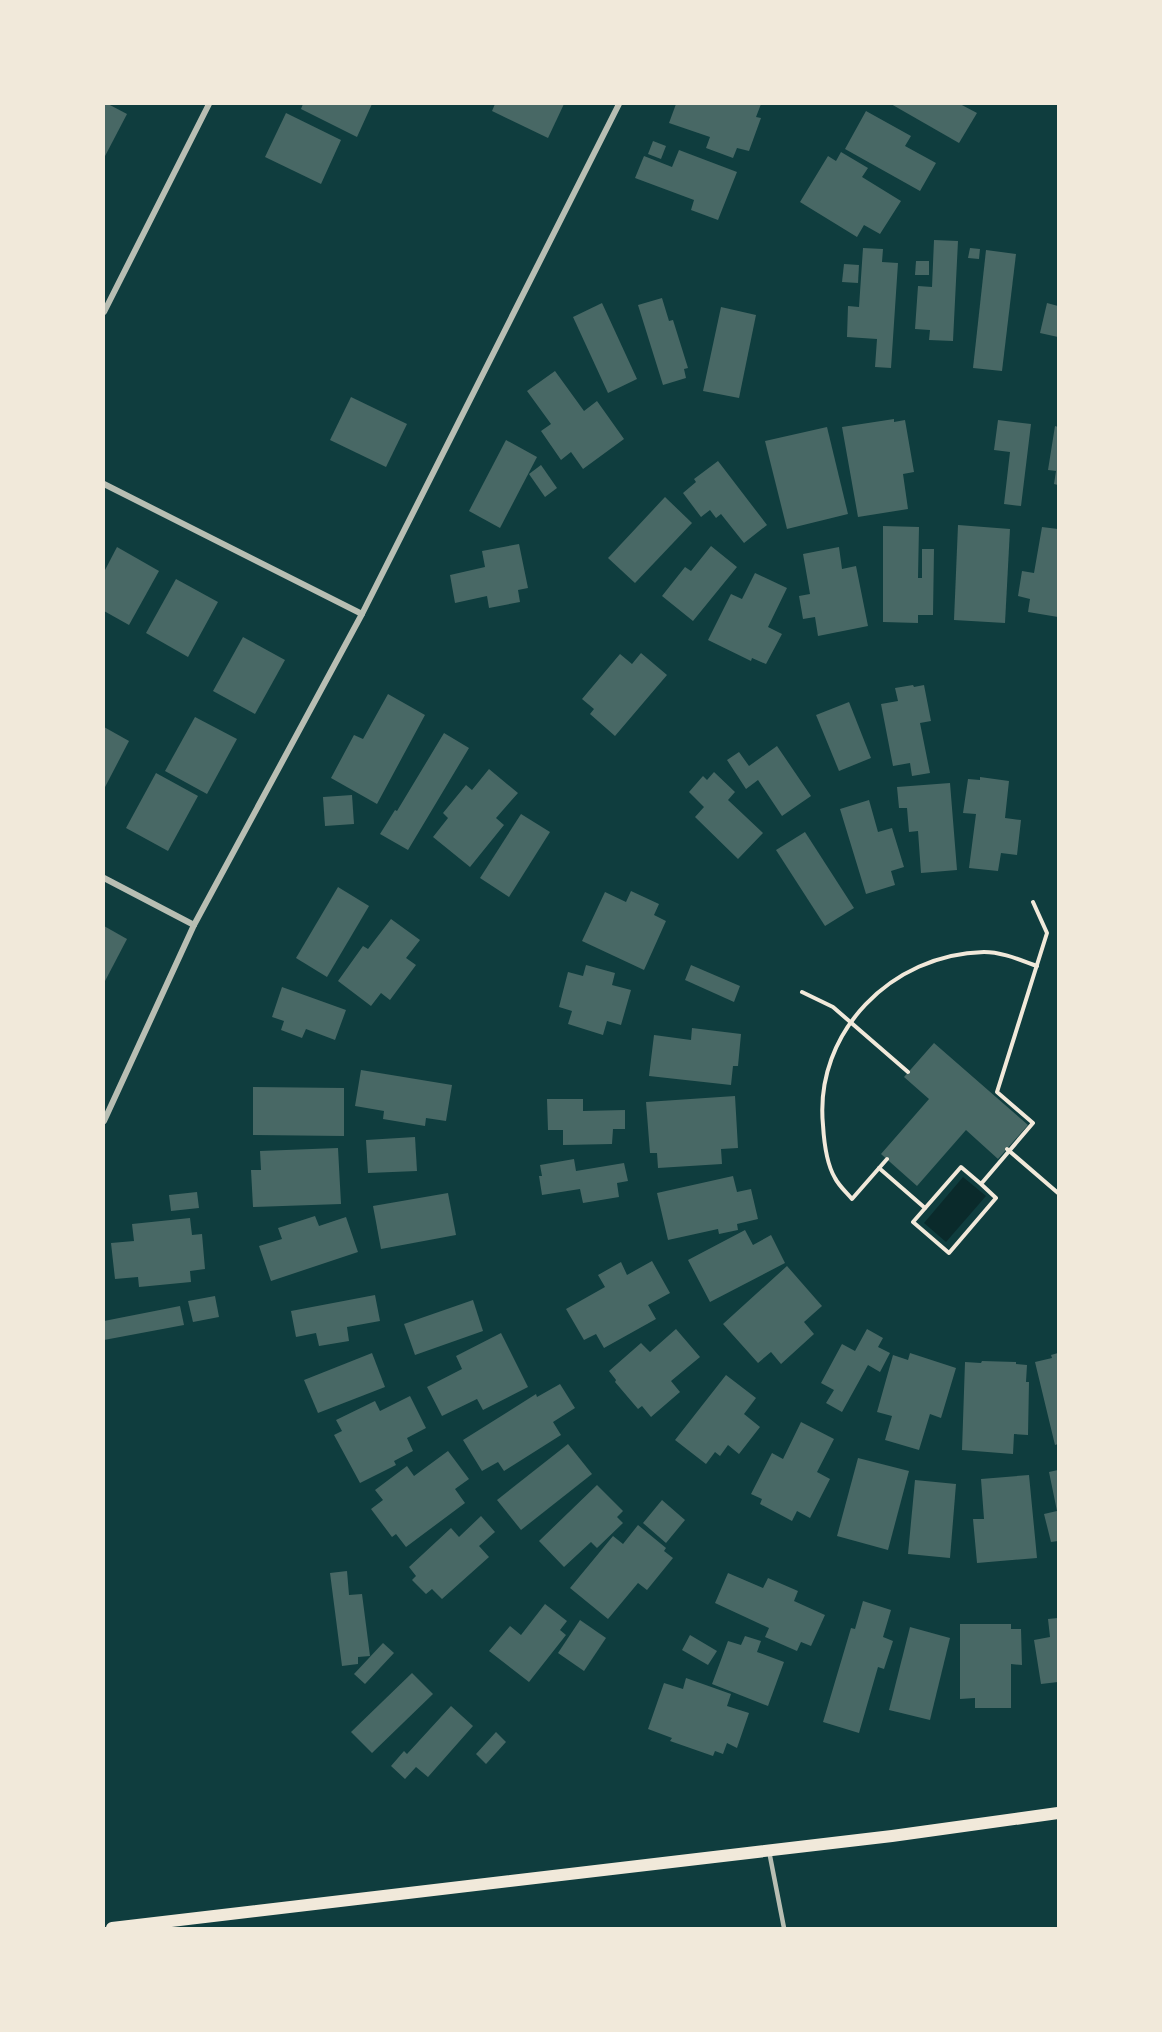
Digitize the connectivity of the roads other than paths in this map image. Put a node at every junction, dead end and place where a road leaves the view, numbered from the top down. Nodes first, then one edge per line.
1 (209, 104) edge
2 (619, 104) edge
3 (104, 312) edge
4 (104, 484) edge
5 (362, 614) junction
6 (104, 878) edge
7 (194, 925) junction
8 (104, 1121) edge
9 (1059, 1813) edge
10 (769, 1851) junction
11 (112, 1929) edge
12 (784, 1929) edge

1 - 3 street
2 - 5 street
4 - 5 street
5 - 7 street
6 - 7 street
7 - 8 street
9 - 10 main road
10 - 11 main road
10 - 12 lane

